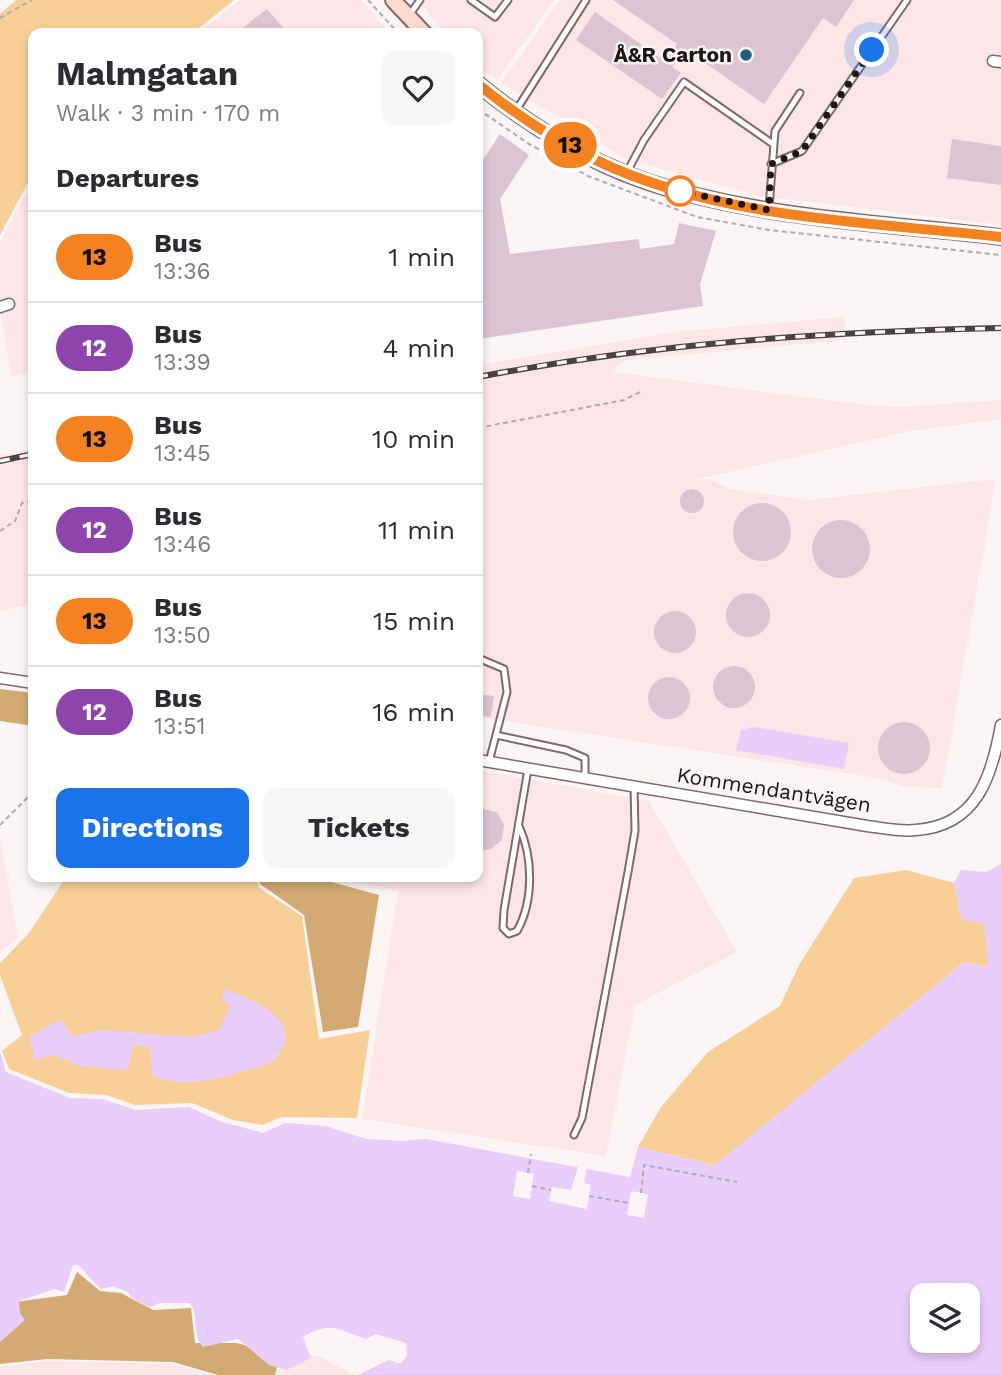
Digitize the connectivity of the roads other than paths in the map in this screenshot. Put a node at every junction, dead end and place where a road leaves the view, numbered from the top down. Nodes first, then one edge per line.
1 (393, 0) edge
2 (419, 0) edge
3 (471, 0) edge
4 (508, 0) edge
5 (586, 0) edge
6 (907, 0) edge
7 (408, 16) junction
8 (419, 28) edge
9 (483, 88) edge
10 (800, 93) dead end
11 (515, 111) junction
12 (773, 144) junction
13 (771, 164) junction
14 (626, 174) junction
15 (769, 210) junction
16 (1001, 237) edge
17 (483, 660) edge
18 (0, 678) edge
19 (28, 682) edge
20 (1001, 725) edge
21 (496, 735) junction
22 (483, 761) edge
23 (489, 762) junction
24 (528, 769) junction
25 (585, 778) junction
26 (635, 786) junction
27 (519, 826) junction
28 (574, 1135) dead end

1 - 7 street
2 - 7 lane
3 - 4 lane
5 - 11 lane
6 - 13 lane
7 - 8 street
9 - 11 street
10 - 12 lane
11 - 14 street
12 - 13 lane
12 - 14 lane
13 - 15 lane
14 - 15 street
15 - 16 street
17 - 21 lane
18 - 19 street
20 - 26 street, Kommendantvägen
21 - 23 lane
21 - 25 lane
22 - 23 street, Kommendantvägen
23 - 24 street, Kommendantvägen
24 - 25 street, Kommendantvägen
24 - 27 lane
25 - 26 street, Kommendantvägen
26 - 28 lane
27 - 27 lane

